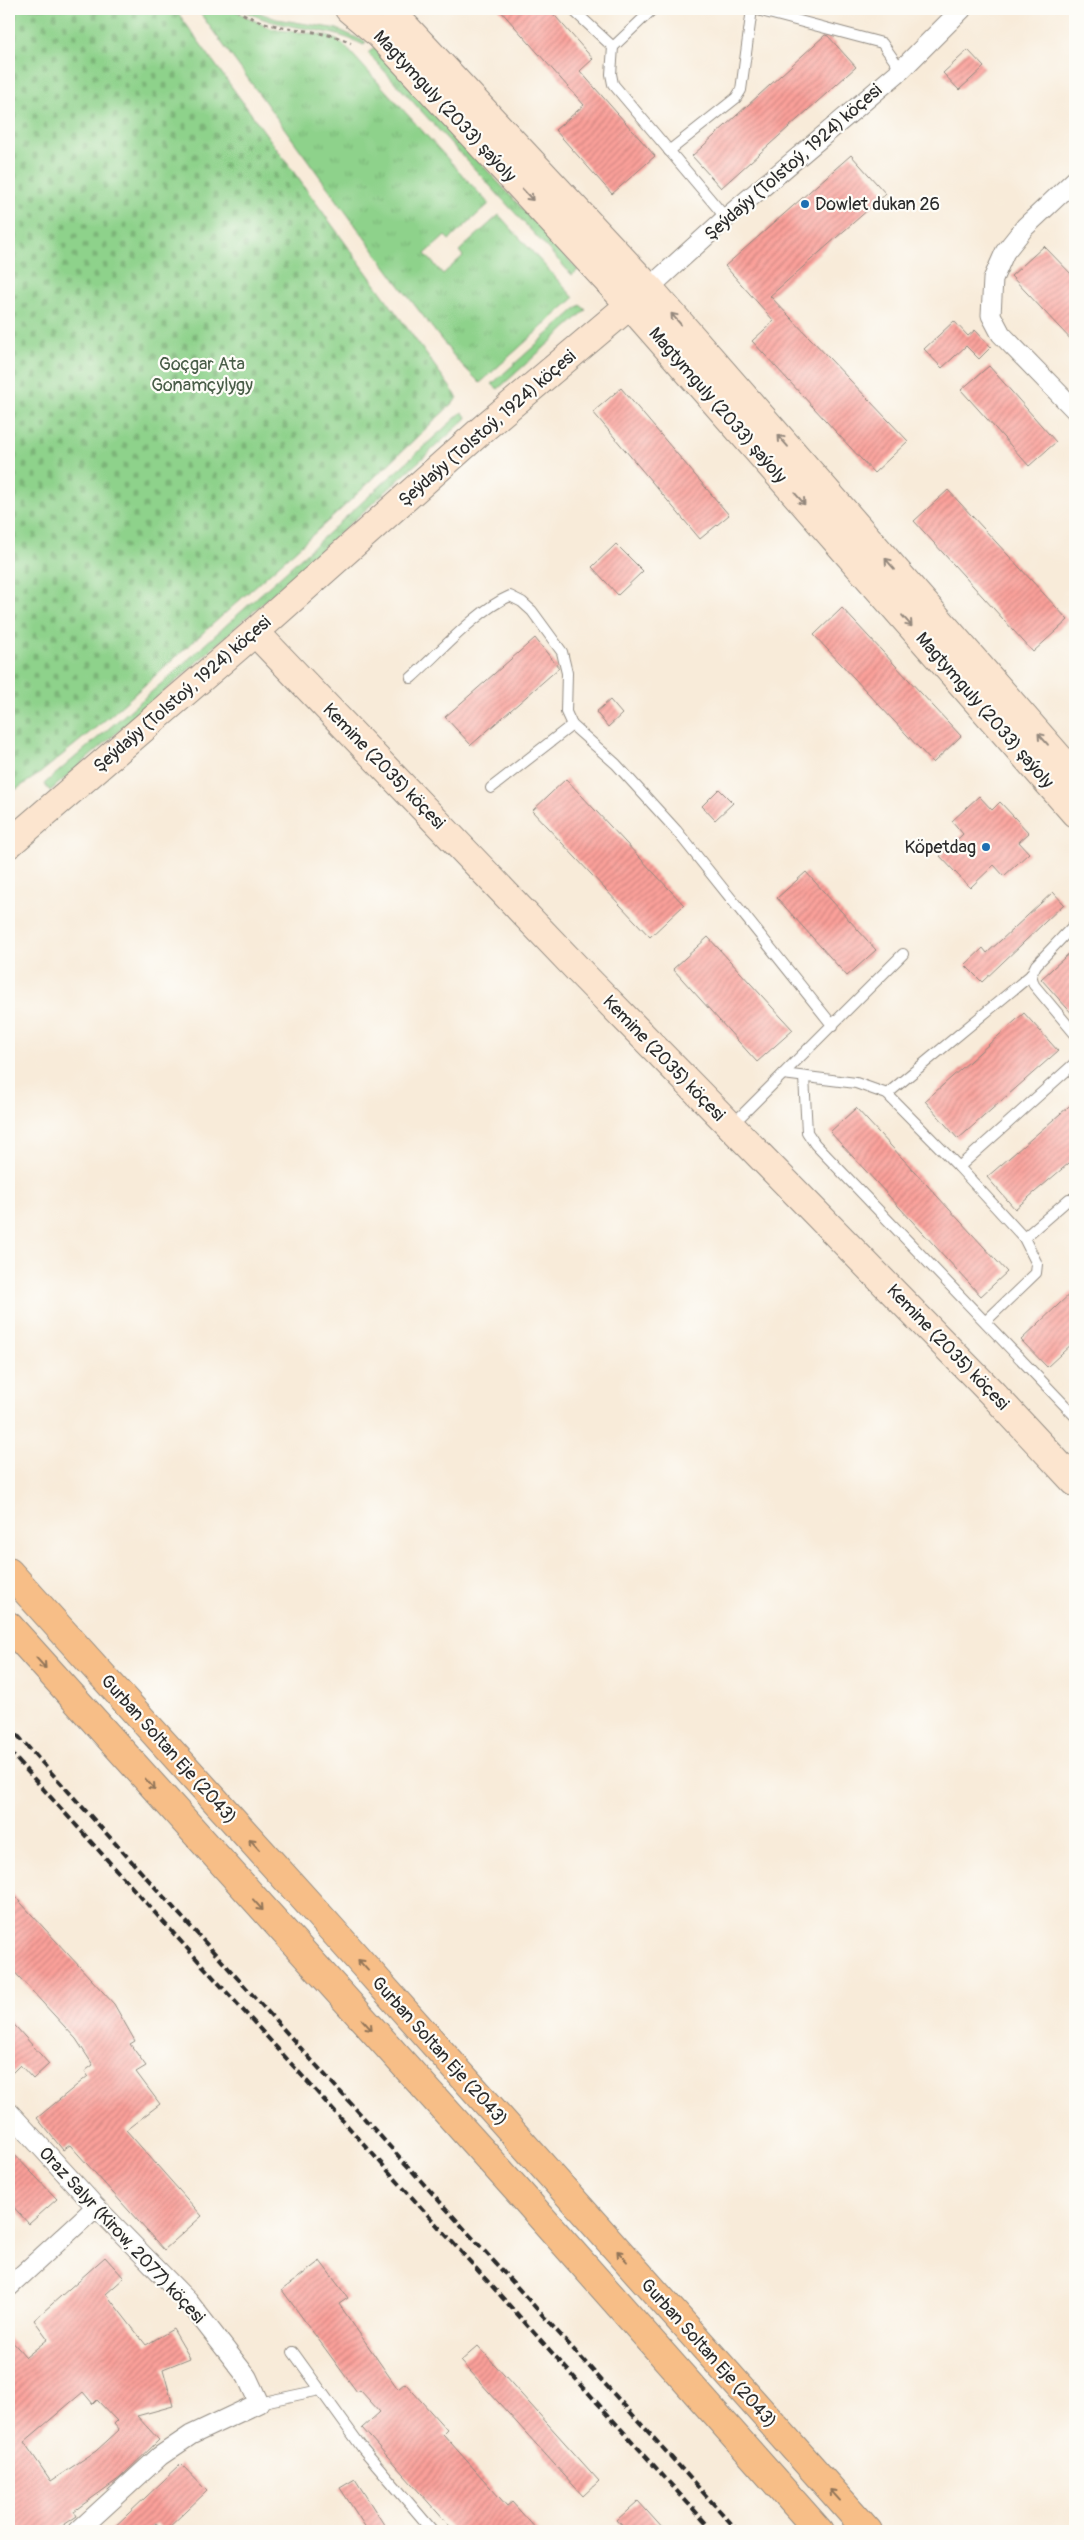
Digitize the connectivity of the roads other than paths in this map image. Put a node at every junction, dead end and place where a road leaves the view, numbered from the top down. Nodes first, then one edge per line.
1 (349, 9) edge
2 (392, 9) edge
3 (572, 9) edge
4 (653, 9) edge
5 (753, 9) edge
6 (962, 9) edge
7 (613, 47) junction
8 (901, 70) junction
9 (669, 151) junction
10 (1075, 180) edge
11 (726, 218) junction
12 (640, 296) junction
13 (1075, 410) edge
14 (255, 632) junction
15 (411, 678) dead end
16 (572, 725) junction
17 (1075, 775) edge
18 (492, 788) dead end
19 (1075, 813) edge
20 (9, 844) edge
21 (1075, 924) edge
22 (903, 954) dead end
23 (1030, 975) junction
24 (833, 1026) junction
25 (1075, 1034) edge
26 (1075, 1063) edge
27 (784, 1074) junction
28 (804, 1077) junction
29 (887, 1094) junction
30 (731, 1126) junction
31 (959, 1167) junction
32 (1069, 1199) dead end
33 (1024, 1238) junction
34 (986, 1321) junction
35 (1075, 1416) edge
36 (1075, 1482) edge
37 (9, 1572) edge
38 (9, 1626) edge
39 (9, 2112) edge
40 (96, 2207) junction
41 (9, 2288) edge
42 (293, 2352) dead end
43 (320, 2390) junction
44 (259, 2403) junction
45 (78, 2531) edge
46 (434, 2531) edge
47 (819, 2531) edge
48 (868, 2531) edge

1 -> 12 main road, Magtymguly (2033) şaýoly
2 - 12 main road, Magtymguly (2033) şaýoly
3 - 7 lane
4 - 7 lane
5 - 8 lane
5 - 9 lane
6 - 8 street, Şeýdaýy (Tolstoý, 1924) köçesi
7 - 9 lane
8 - 11 street, Şeýdaýy (Tolstoý, 1924) köçesi
9 - 11 lane
10 - 13 street
11 - 12 street, Şeýdaýy (Tolstoý, 1924) köçesi
12 - 14 main road, Şeýdaýy (Tolstoý, 1924) köçesi
17 -> 12 main road, Magtymguly (2033) şaýoly
12 -> 19 main road, Magtymguly (2033) şaýoly
14 - 20 main road, Şeýdaýy (Tolstoý, 1924) köçesi
14 - 30 main road, Kemine (2035) köçesi
15 - 16 lane
16 - 18 lane
16 - 24 lane
21 - 23 lane
22 - 24 lane
23 - 25 lane
23 - 29 lane
24 - 27 lane
26 - 31 lane
27 - 28 lane
27 - 30 lane
28 - 29 lane
28 - 34 lane
29 - 31 lane
30 - 36 main road, Kemine (2035) köçesi
31 - 33 lane
32 - 33 lane
33 - 34 lane
34 - 35 lane
48 -> 37 highway, Gurban Soltan Eje (2043)
38 -> 47 highway, Gurban Soltan Eje (2043)
39 - 40 street, Oraz Salyr (Kirow, 2077) köçesi
40 - 41 street
40 - 44 street, Oraz Salyr (Kirow, 2077) köçesi
42 - 43 lane
43 - 44 lane
43 - 46 lane
44 - 45 street

